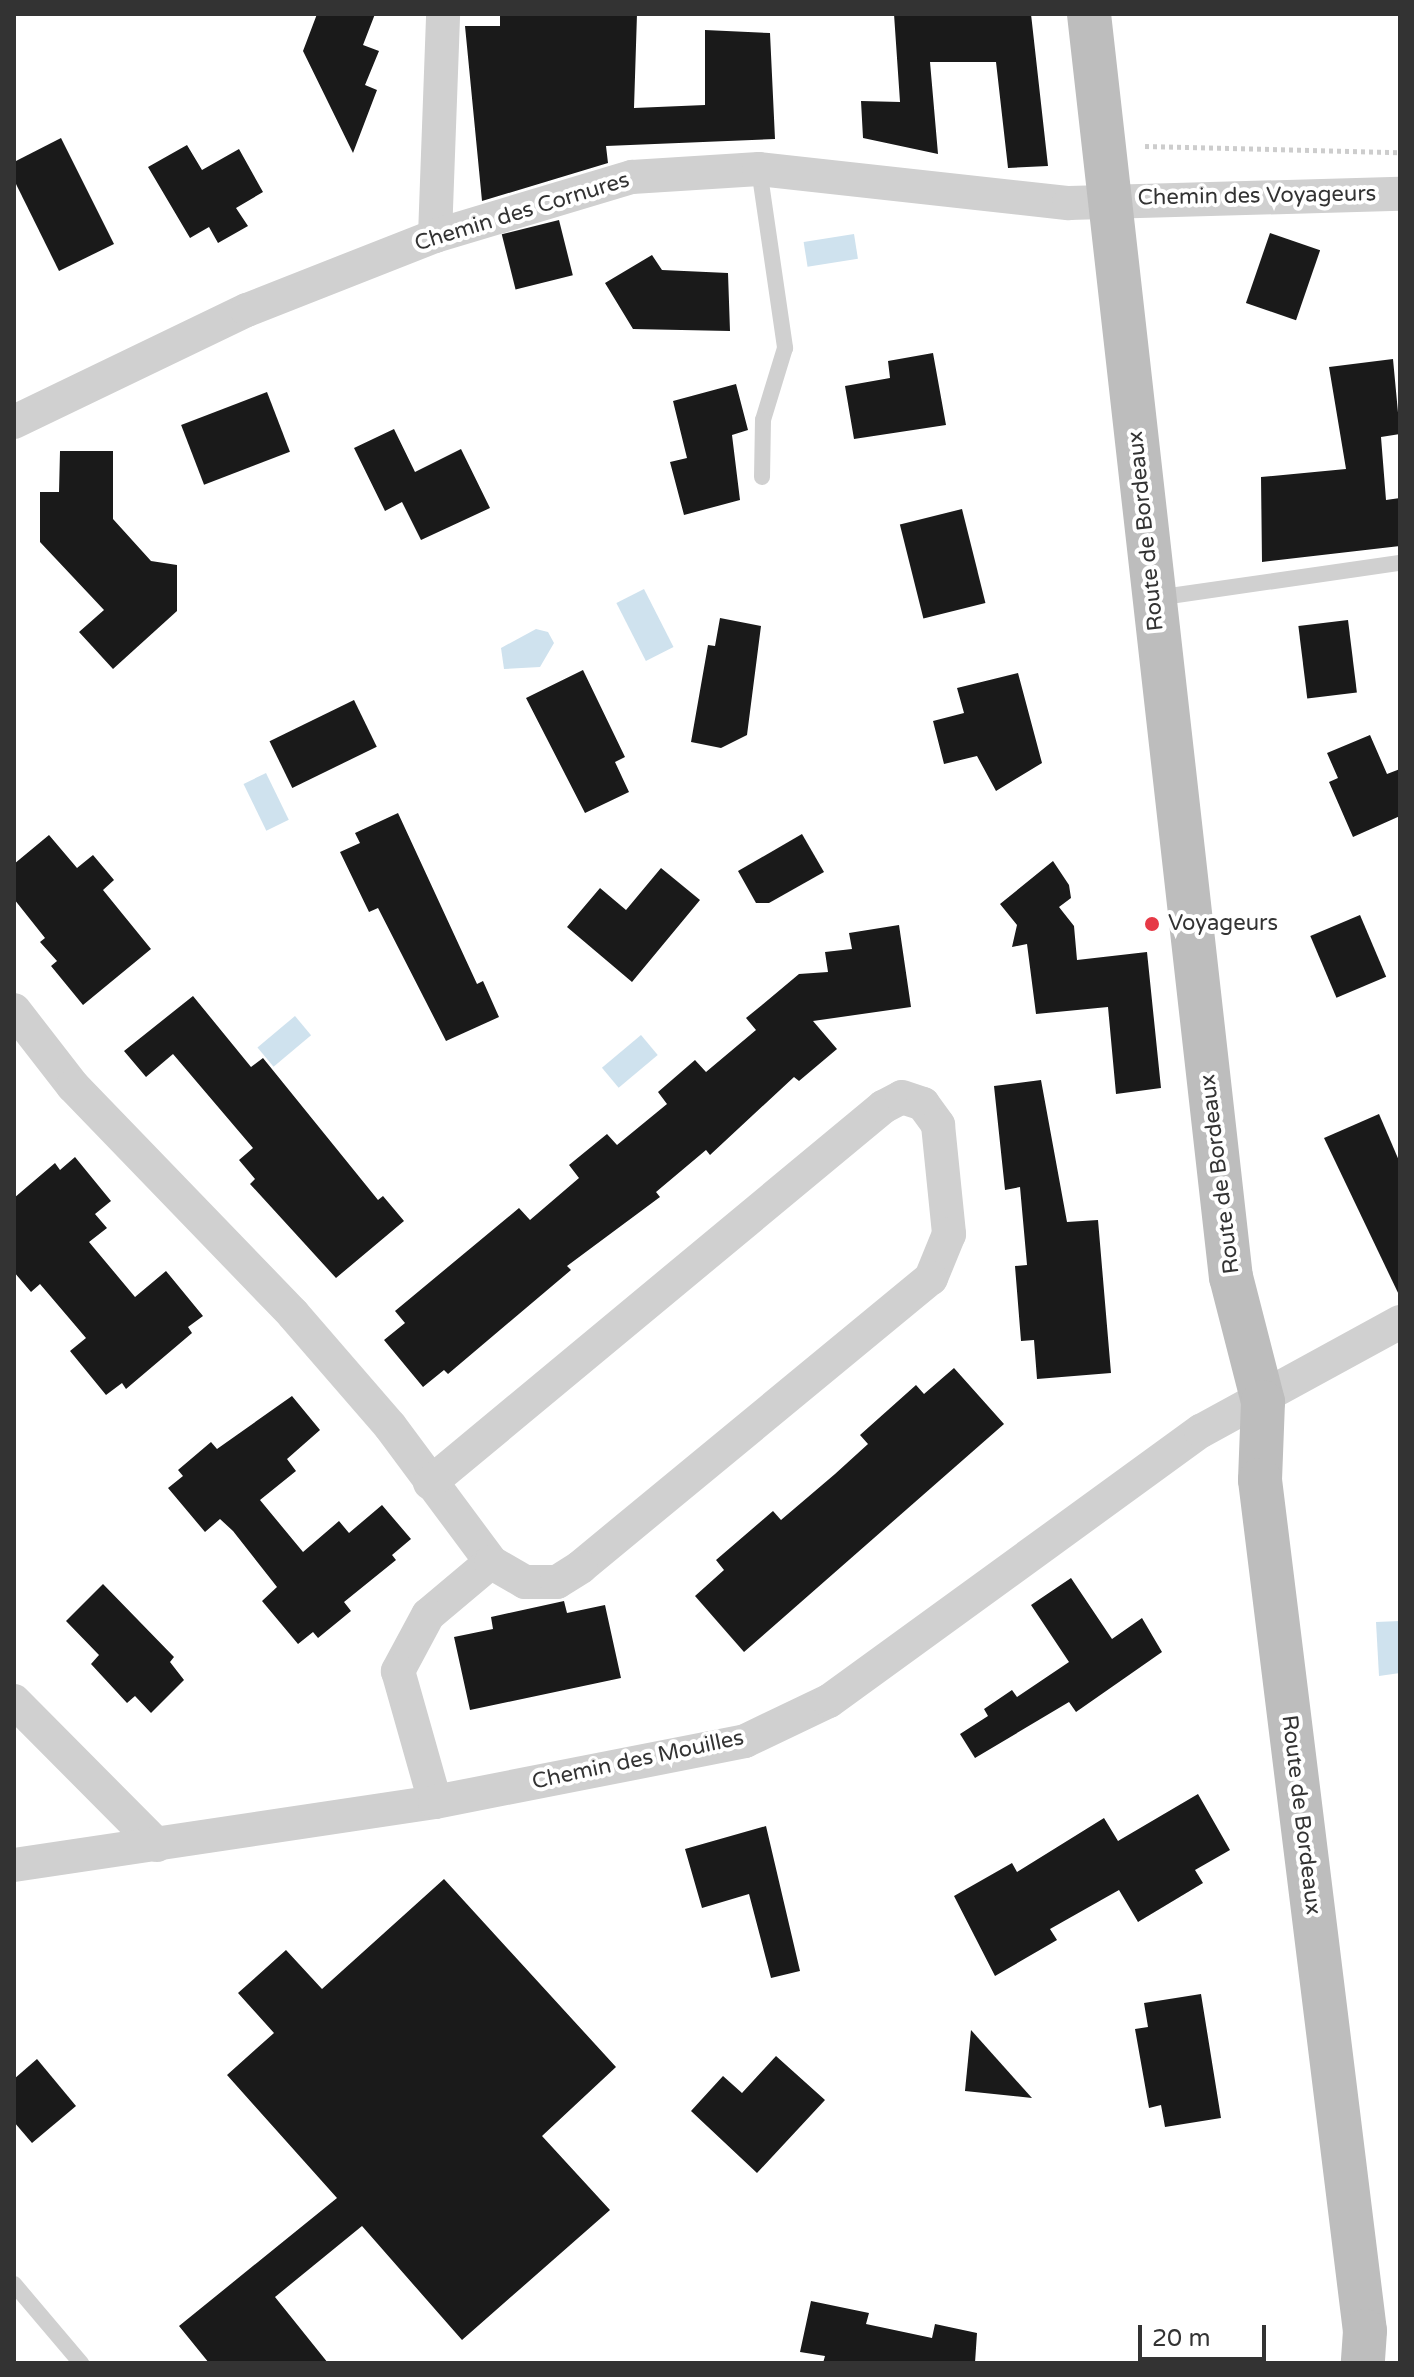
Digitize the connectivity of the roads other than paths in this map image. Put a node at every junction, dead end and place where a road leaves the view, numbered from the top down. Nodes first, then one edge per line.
1 (443, 14) edge
2 (1089, 14) edge
3 (759, 169) junction
4 (1400, 194) edge
5 (1113, 199) junction
6 (435, 236) junction
7 (14, 422) edge
8 (762, 477) dead end
9 (1400, 563) edge
10 (1153, 598) junction
11 (14, 1010) edge
12 (1400, 1322) edge
13 (1263, 1402) junction
14 (430, 1483) junction
15 (491, 1562) junction
16 (14, 1701) edge
17 (435, 1802) junction
18 (157, 1845) junction
19 (14, 1865) edge
20 (14, 2284) edge
21 (1370, 2352) edge
22 (81, 2363) edge

1 - 6 street
2 - 5 main road, Route de Bordeaux
3 - 5 street, Chemin des Cornures
3 - 6 street, Chemin des Cornures
3 - 8 lane
4 - 5 street, Chemin des Voyageurs
5 - 10 main road, Route de Bordeaux
6 - 7 street, Chemin des Cornures
9 - 10 lane
10 - 13 main road, Route de Bordeaux
11 - 14 street
12 - 13 street, Chemin des Mouilles
13 - 17 street, Chemin des Mouilles
13 - 21 main road, Route de Bordeaux
14 - 15 street
14 - 15 street
15 - 17 street
16 - 18 street
17 - 18 street, Chemin des Mouilles
18 - 19 street, Chemin des Mouilles
20 - 22 lane

